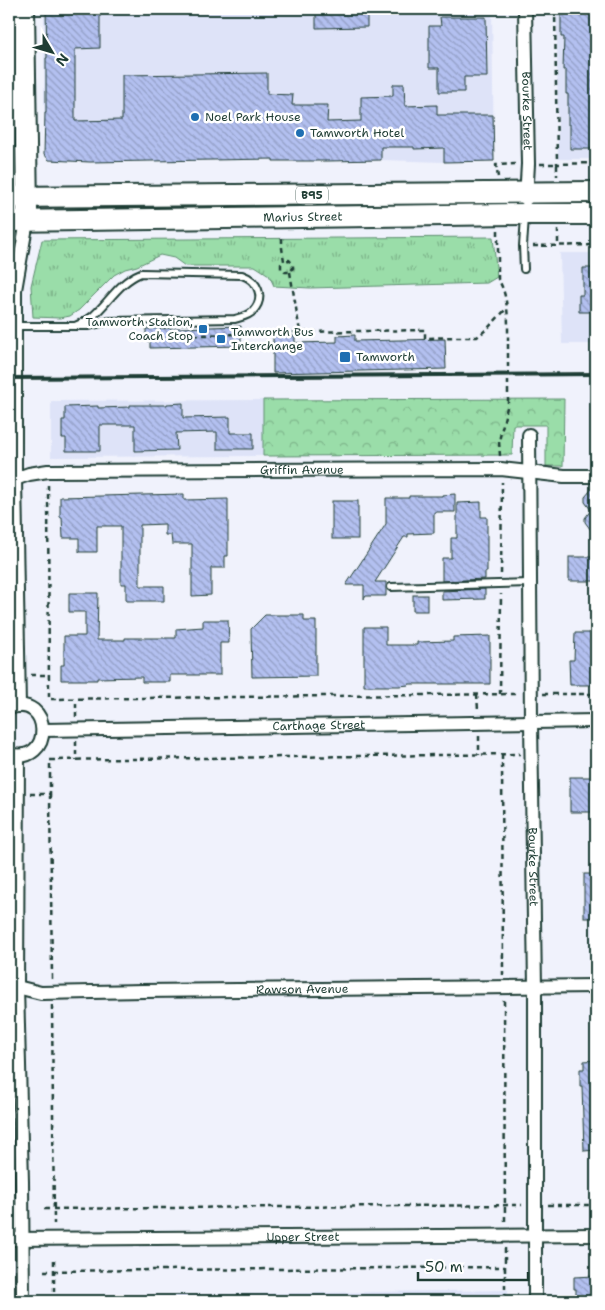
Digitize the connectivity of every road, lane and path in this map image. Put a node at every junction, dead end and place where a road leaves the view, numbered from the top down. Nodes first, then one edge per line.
1 (24, 9) edge
2 (525, 9) edge
3 (555, 9) edge
4 (596, 163) edge
5 (503, 164) dead end
6 (552, 164) dead end
7 (557, 164) junction
8 (557, 171) dead end
9 (498, 172) dead end
10 (526, 192) junction
11 (596, 192) edge
12 (18, 198) edge
13 (525, 214) junction
14 (596, 214) edge
15 (18, 221) edge
16 (558, 235) dead end
17 (498, 236) dead end
18 (282, 238) dead end
19 (558, 245) junction
20 (596, 245) edge
21 (539, 246) dead end
22 (9, 259) edge
23 (284, 261) junction
24 (524, 268) dead end
25 (290, 272) junction
26 (15, 290) junction
27 (507, 308) junction
28 (15, 326) junction
29 (75, 326) junction
30 (300, 332) junction
31 (140, 337) dead end
32 (529, 435) dead end
33 (500, 456) dead end
34 (530, 473) junction
35 (596, 476) edge
36 (12, 479) edge
37 (48, 481) dead end
38 (530, 583) junction
39 (391, 587) dead end
40 (30, 675) dead end
41 (49, 675) junction
42 (477, 694) junction
43 (515, 694) dead end
44 (549, 694) dead end
45 (596, 694) edge
46 (76, 699) junction
47 (14, 707) edge
48 (478, 710) dead end
49 (76, 717) dead end
50 (596, 721) edge
51 (531, 722) junction
52 (43, 730) junction
53 (76, 740) dead end
54 (480, 744) dead end
55 (531, 754) junction
56 (13, 755) edge
57 (479, 755) junction
58 (502, 755) junction
59 (76, 760) junction
60 (30, 794) dead end
61 (50, 794) junction
62 (13, 986) edge
63 (535, 986) junction
64 (596, 986) edge
65 (504, 987) junction
66 (52, 993) junction
67 (552, 1205) dead end
68 (596, 1205) edge
69 (505, 1206) junction
70 (536, 1206) junction
71 (44, 1209) dead end
72 (54, 1209) junction
73 (54, 1224) dead end
74 (596, 1235) edge
75 (505, 1236) junction
76 (536, 1236) junction
77 (9, 1239) edge
78 (23, 1239) junction
79 (54, 1260) dead end
80 (505, 1267) junction
81 (54, 1270) junction
82 (44, 1271) dead end
83 (23, 1301) edge
84 (54, 1301) edge
85 (505, 1301) edge
86 (535, 1301) edge

1 - 12 main road
2 - 10 street, Bourke Street
3 - 7 path
4 - 7 path
5 - 9 path
6 - 7 path
7 - 8 path
10 - 11 main road, Marius Street / B95
10 - 12 main road, Marius Street / B95
10 - 13 street, Bourke Street
12 - 15 main road
13 - 14 main road, Marius Street / B95
13 - 15 main road, Marius Street / B95
13 - 24 lane
15 - 26 street
16 - 19 path
17 - 27 path
18 - 23 path
19 - 20 path
19 - 21 path
22 - 26 street
23 - 25 path
23 - 25 path
25 - 30 path
26 - 28 street
27 - 30 path
27 - 33 path, bridge
28 - 29 lane
28 - 36 street
29 - 29 lane
30 - 31 path
32 - 34 street, Bourke Street
34 - 35 street, Griffin Avenue
34 - 36 street, Griffin Avenue
34 - 38 street, Bourke Street
36 - 47 street
37 - 41 path
38 - 39 lane
38 - 51 street, Bourke Street
40 - 41 path
41 - 46 path
42 - 43 path
42 - 46 path
42 - 48 path
44 - 45 path
46 - 49 path
47 - 52 street
50 - 51 street, Carthage Street
51 - 52 street, Carthage Street
51 - 55 street, Bourke Street
52 - 56 street
53 - 59 path
54 - 57 path
55 - 58 path
55 - 63 street, Bourke Street
56 - 62 street
57 - 58 path
57 - 59 path
58 - 65 path
59 - 61 path
60 - 61 path
61 - 66 path
62 - 66 street, Rawson Avenue
62 - 78 street
63 - 64 street, Rawson Avenue
63 - 65 street, Rawson Avenue
63 - 70 street, Bourke Street
65 - 66 street, Rawson Avenue
65 - 69 path
66 - 72 path
67 - 68 path
69 - 70 path
69 - 72 path
69 - 75 path
70 - 76 street, Bourke Street
71 - 72 path
72 - 73 path
74 - 76 street, Upper Street
75 - 76 street, Upper Street
75 - 78 street, Upper Street
75 - 80 path
76 - 86 street, Bourke Street
77 - 78 street, Upper Street
78 - 83 street
79 - 81 path
80 - 81 path
80 - 85 path
81 - 82 path
81 - 84 path

